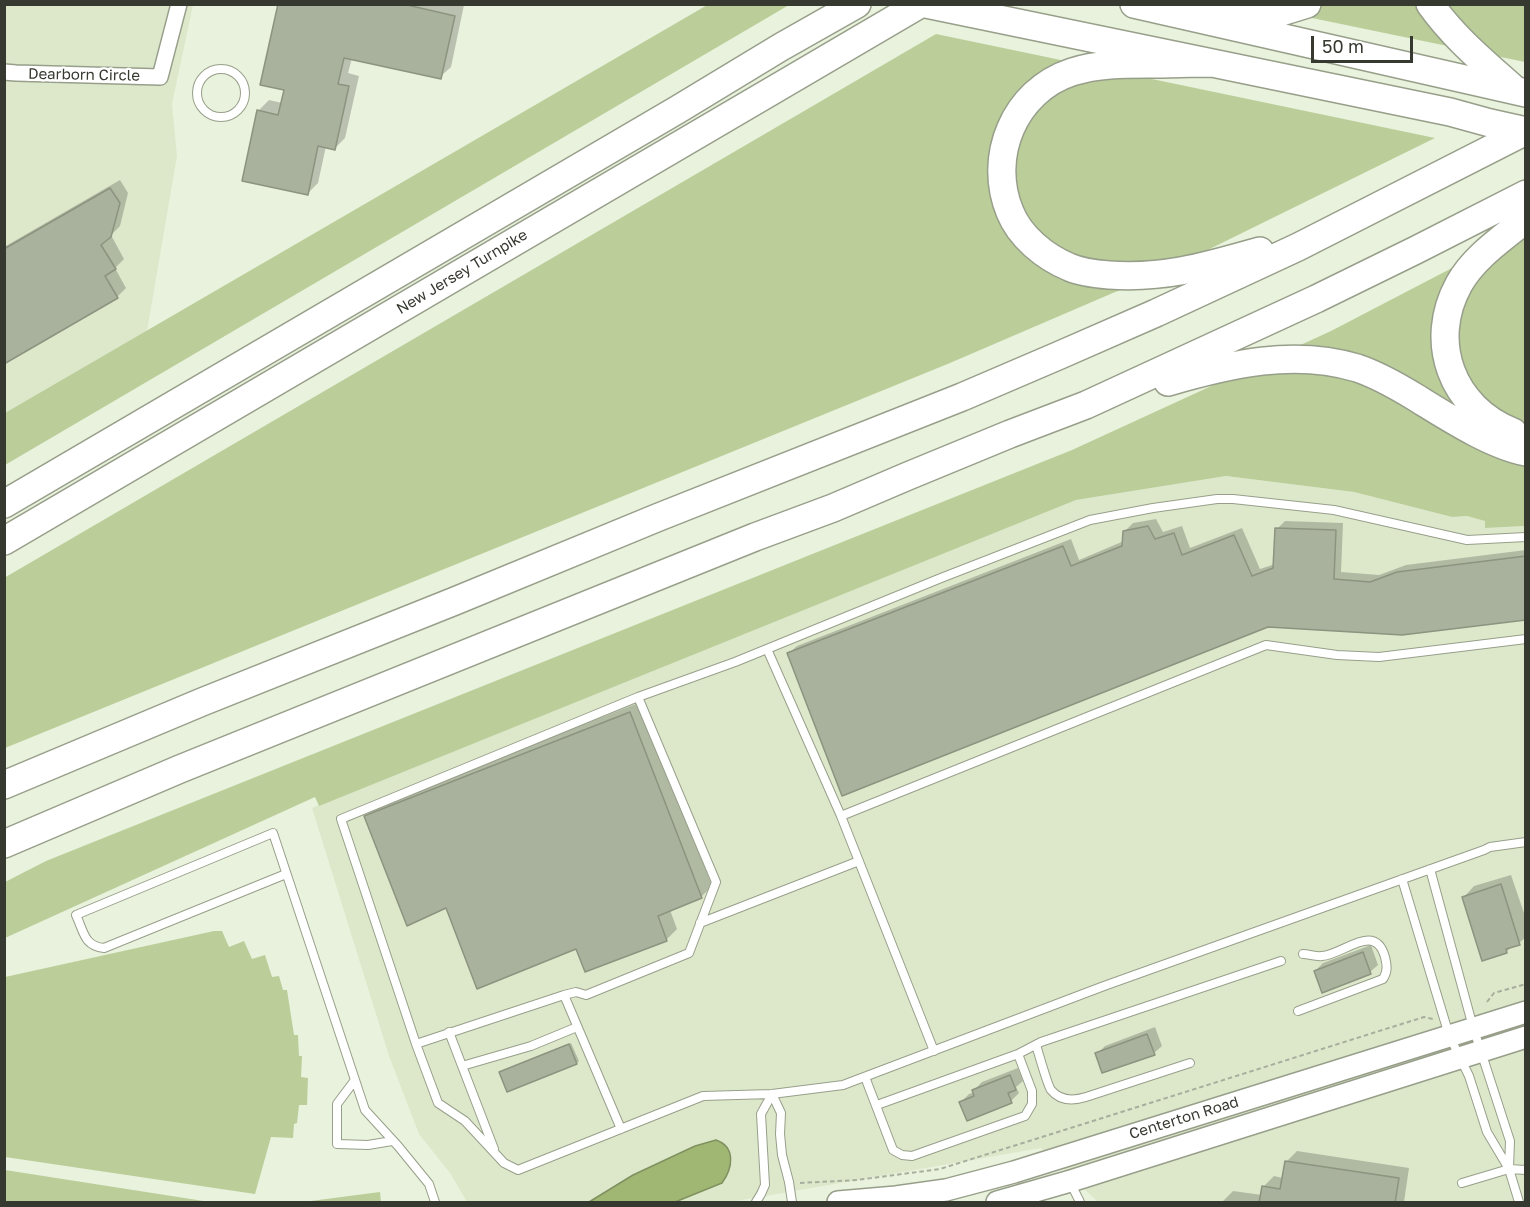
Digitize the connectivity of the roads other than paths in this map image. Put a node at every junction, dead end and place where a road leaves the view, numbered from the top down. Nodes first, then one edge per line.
1 (179, 4) edge
2 (857, 4) edge
3 (920, 4) edge
4 (926, 4) edge
5 (1307, 4) edge
6 (1430, 4) edge
7 (1145, 7) edge
8 (1212, 63) junction
9 (4, 72) edge
10 (1521, 92) edge
11 (209, 115) joint
12 (1526, 131) edge
13 (1526, 194) edge
14 (1526, 219) edge
15 (1339, 227) junction
16 (1086, 405) junction
17 (1526, 437) edge
18 (1526, 452) edge
19 (4, 504) edge
20 (1526, 537) edge
21 (4, 541) edge
22 (1526, 639) edge
23 (767, 649) junction
24 (639, 697) junction
25 (4, 785) edge
26 (841, 816) junction
27 (1526, 842) edge
28 (4, 844) edge
29 (859, 861) junction
30 (1430, 869) junction
31 (286, 874) junction
32 (1402, 879) junction
33 (700, 923) junction
34 (1303, 954) dead end
35 (1281, 961) dead end
36 (564, 995) junction
37 (1298, 1011) dead end
38 (1526, 1012) edge
39 (577, 1027) junction
40 (1473, 1027) junction
41 (449, 1032) junction
42 (1449, 1035) junction
43 (1526, 1037) edge
44 (416, 1044) junction
45 (1036, 1045) junction
46 (934, 1051) junction
47 (1018, 1054) junction
48 (1470, 1054) junction
49 (1190, 1063) dead end
50 (462, 1066) junction
51 (866, 1077) junction
52 (355, 1080) junction
53 (772, 1094) junction
54 (877, 1105) junction
55 (621, 1130) junction
56 (393, 1141) junction
57 (495, 1153) junction
58 (1509, 1169) junction
59 (1526, 1170) edge
60 (1069, 1182) junction
61 (1462, 1183) dead end
62 (946, 1190) junction
63 (435, 1203) edge
64 (756, 1203) edge
65 (792, 1203) edge
66 (838, 1203) edge
67 (926, 1203) edge
68 (997, 1203) edge
69 (1080, 1203) edge
70 (1519, 1203) edge

1 - 9 street, Dearborn Circle
2 - 19 highway, New Jersey Turnpike
3 - 21 highway, New Jersey Turnpike
4 - 8 highway
5 - 7 highway
6 - 10 highway
7 - 10 highway
8 - 12 highway
8 - 15 highway
11 - 11 lane
12 - 15 highway
13 - 16 highway
14 - 17 highway
15 - 25 highway
16 - 18 highway
16 - 28 highway
20 - 23 lane
22 - 26 lane
23 - 24 lane
23 - 26 lane
24 - 33 lane
24 - 44 lane
26 - 29 lane
27 - 30 lane
29 - 33 lane
29 - 46 lane
30 - 32 lane
30 - 40 lane
31 - 31 lane
31 - 52 lane
32 - 42 lane
32 - 46 lane
33 - 36 lane
34 - 37 lane
35 - 45 lane
36 - 39 lane
36 - 41 lane
38 - 40 main road, Centerton Road
39 - 50 lane
39 - 55 lane
40 - 42 main road, Centerton Road
40 - 48 lane
41 - 44 lane
41 - 50 lane
42 - 48 lane
42 - 62 main road, Centerton Road
43 - 48 main road, Centerton Road
44 - 57 lane
45 - 47 lane
45 - 49 lane
46 - 51 lane
47 - 54 lane
47 - 54 lane
48 - 58 lane
48 - 58 lane
48 - 60 main road, Centerton Road
50 - 57 lane
51 - 53 lane
51 - 54 lane
52 - 56 lane
52 - 56 lane
53 - 55 lane
53 - 64 lane
53 - 65 lane
55 - 57 lane
56 - 63 lane
58 - 59 lane
58 - 61 lane
58 - 70 lane
60 - 68 main road, Centerton Road
60 - 69 lane
62 - 66 main road, Centerton Road
62 - 67 main road

